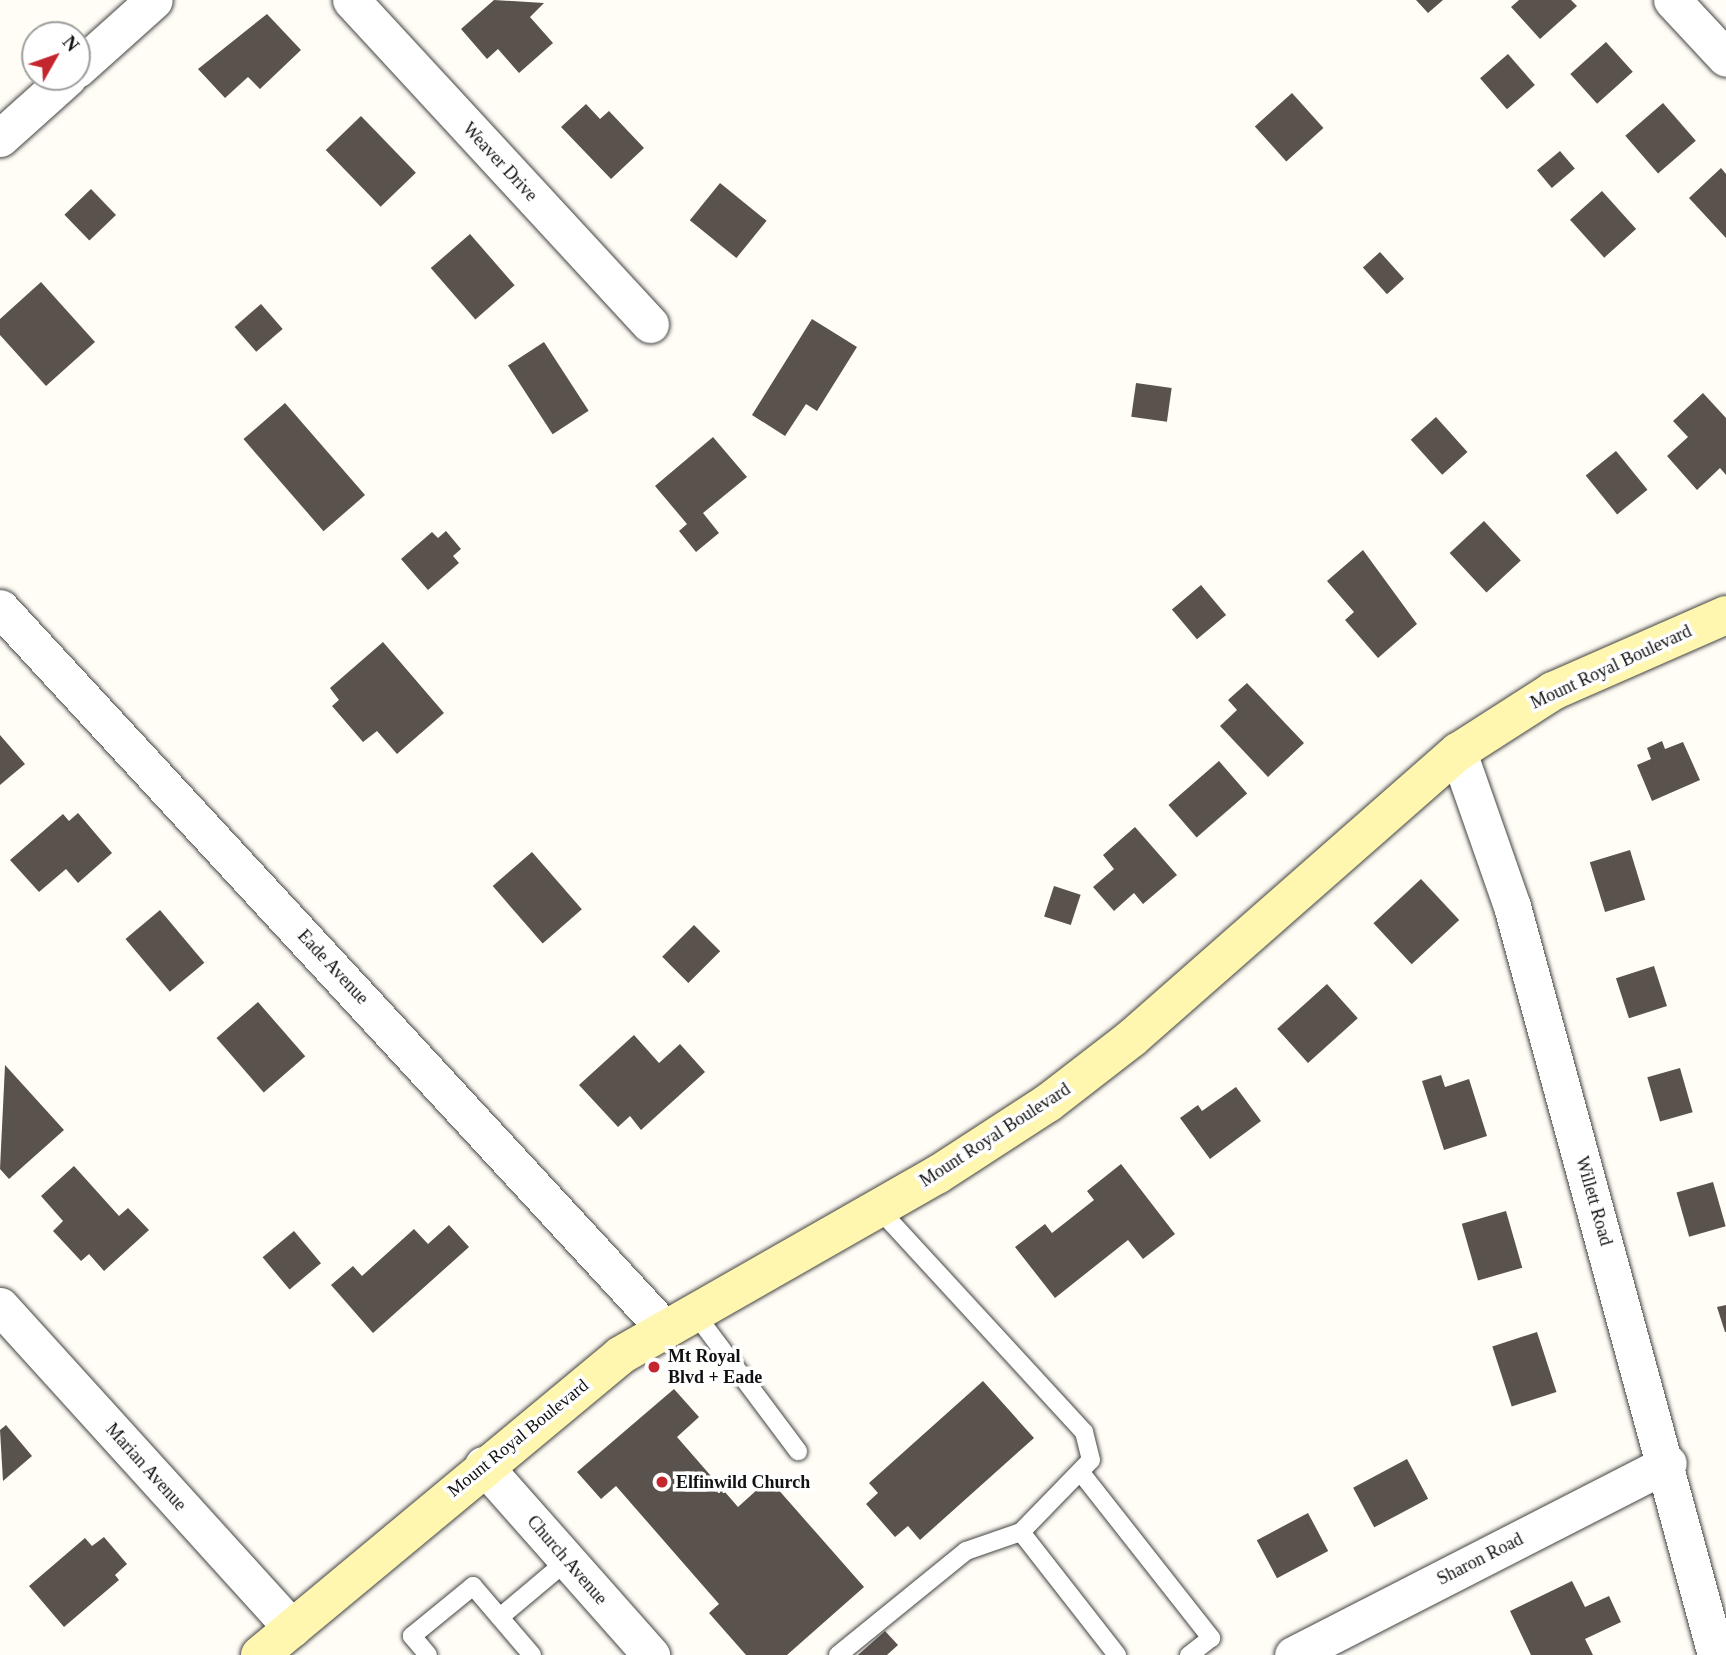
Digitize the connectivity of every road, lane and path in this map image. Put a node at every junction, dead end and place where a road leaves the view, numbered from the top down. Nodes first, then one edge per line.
1 (154, 0) edge
2 (351, 0) edge
3 (1672, 0) edge
4 (91, 56) edge
5 (1726, 58) edge
6 (52, 91) edge
7 (0, 138) edge
8 (650, 324) dead end
9 (0, 608) edge
10 (1726, 615) edge
11 (1458, 752) junction
12 (878, 1208) junction
13 (0, 1306) edge
14 (679, 1320) junction
15 (798, 1451) dead end
16 (1668, 1463) junction
17 (484, 1465) junction
18 (1082, 1474) junction
19 (1021, 1532) junction
20 (568, 1560) junction
21 (500, 1617) junction
22 (292, 1628) junction
23 (260, 1655) edge
24 (428, 1655) edge
25 (532, 1655) edge
26 (651, 1655) edge
27 (838, 1655) edge
28 (1117, 1655) edge
29 (1189, 1655) edge
30 (1293, 1655) edge
31 (1716, 1655) edge

1 - 4 street
2 - 8 street, Weaver Drive
3 - 5 street
6 - 7 street
9 - 14 street, Eade Avenue
10 - 11 main road, Mount Royal Boulevard
11 - 12 main road, Mount Royal Boulevard
11 - 16 street, Willett Road
12 - 14 main road, Mount Royal Boulevard
12 - 18 lane
13 - 22 street, Marian Avenue
14 - 15 lane
14 - 17 main road, Mount Royal Boulevard
16 - 30 street, Sharon Road
16 - 31 street, Willett Road
17 - 20 street, Church Avenue
17 - 22 main road, Mount Royal Boulevard
18 - 19 lane
18 - 29 lane
19 - 27 lane
19 - 28 lane
20 - 21 lane
20 - 26 street, Church Avenue
21 - 24 lane
21 - 25 lane
22 - 23 main road, Mount Royal Boulevard

